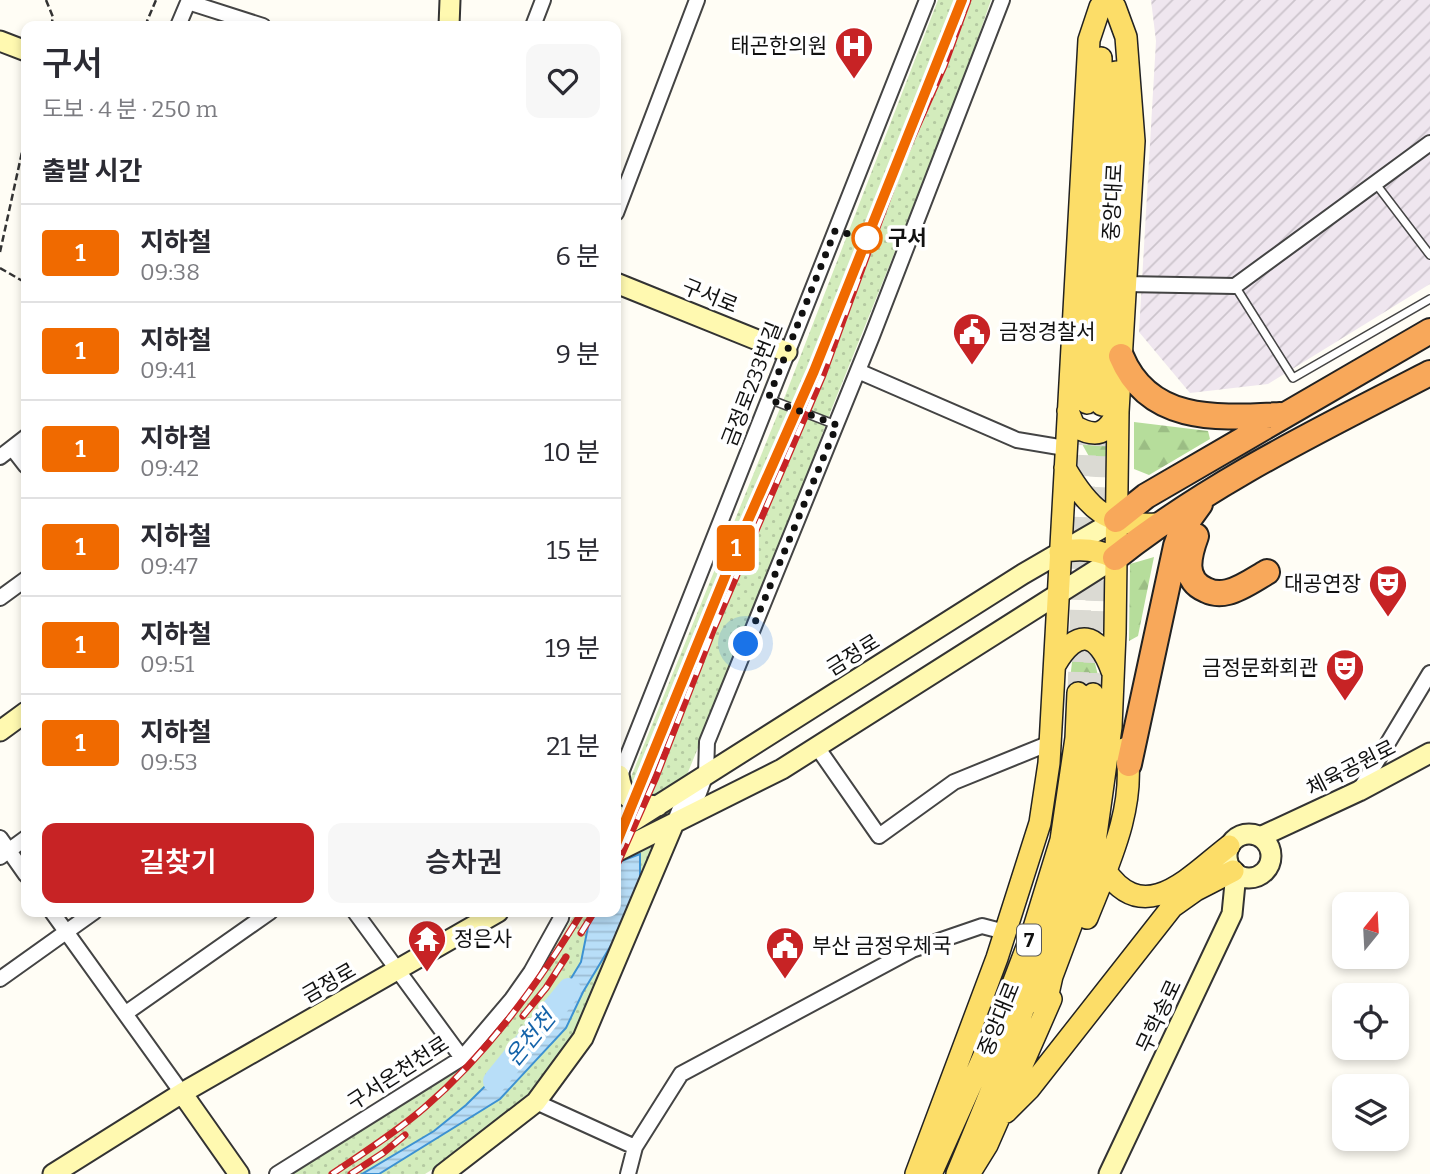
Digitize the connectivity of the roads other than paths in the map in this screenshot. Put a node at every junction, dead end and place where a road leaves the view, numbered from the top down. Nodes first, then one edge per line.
1 (450, 0) edge
2 (543, 0) edge
3 (697, 0) edge
4 (927, 0) edge
5 (1002, 0) edge
6 (188, 1) edge
7 (1108, 4) edge
8 (180, 21) edge
9 (248, 21) edge
10 (450, 21) edge
11 (535, 21) edge
12 (0, 41) edge
13 (21, 49) edge
14 (1430, 143) edge
15 (1376, 184) junction
16 (621, 200) edge
17 (1430, 255) edge
18 (1125, 284) junction
19 (621, 285) edge
20 (1235, 286) junction
21 (1430, 299) edge
22 (1430, 331) edge
23 (787, 352) junction
24 (1121, 356) junction
25 (1430, 366) edge
26 (858, 371) junction
27 (1430, 373) edge
28 (1430, 382) edge
29 (773, 401) junction
30 (1366, 407) junction
31 (1094, 408) junction
32 (1285, 415) junction
33 (837, 425) junction
34 (21, 441) edge
35 (6, 453) edge
36 (1065, 458) junction
37 (21, 463) edge
38 (1227, 481) junction
39 (1116, 520) junction
40 (1157, 524) junction
41 (1060, 552) junction
42 (1115, 558) junction
43 (1268, 572) dead end
44 (21, 583) edge
45 (1057, 595) junction
46 (0, 598) edge
47 (1055, 665) junction
48 (1113, 673) junction
49 (1430, 673) edge
50 (21, 716) edge
51 (0, 731) edge
52 (1051, 743) junction
53 (817, 747) junction
54 (1430, 753) edge
55 (1129, 764) junction
56 (621, 773) edge
57 (706, 774) junction
58 (621, 787) edge
59 (1359, 791) junction
60 (658, 806) junction
61 (671, 825) junction
62 (621, 829) edge
63 (21, 840) edge
64 (1265, 844) junction
65 (1229, 846) junction
66 (3, 849) edge
67 (621, 850) edge
68 (21, 869) edge
69 (1105, 870) junction
70 (1234, 872) junction
71 (1257, 876) junction
72 (1232, 914) junction
73 (56, 917) edge
74 (87, 917) edge
75 (263, 917) edge
76 (359, 917) edge
77 (489, 917) edge
78 (561, 917) edge
79 (66, 932) junction
80 (1005, 932) junction
81 (397, 970) junction
82 (0, 979) edge
83 (1044, 1012) junction
84 (126, 1013) junction
85 (463, 1058) junction
86 (182, 1093) junction
87 (536, 1102) junction
88 (997, 1121) junction
89 (987, 1145) junction
90 (635, 1147) junction
91 (53, 1174) edge
92 (239, 1174) edge
93 (277, 1174) edge
94 (443, 1174) edge
95 (628, 1174) edge
96 (915, 1174) edge
97 (931, 1174) edge
98 (957, 1174) edge
99 (969, 1174) edge
100 (985, 1174) edge
101 (1109, 1174) edge

1 - 10 main road
2 - 11 street
3 - 16 street
4 - 23 street, 금정로233번길
5 - 26 street
6 - 8 street
6 - 9 street
7 - 18 main road
7 - 31 main road, 중앙대로
7 - 31 main road
12 - 13 main road
14 - 15 street
15 - 17 lane
15 - 20 street
18 - 20 street
18 - 24 main road
19 - 23 main road, 구서로
20 - 21 lane
22 - 32 highway
23 - 29 street, 금정로233번길
24 - 31 main road
24 - 32 highway
25 - 30 highway
26 - 33 street
26 - 36 street
27 - 30 highway
28 - 30 highway
29 - 33 lane
29 - 56 street, 금정로233번길
30 - 38 highway
31 - 36 main road
31 - 39 main road
32 - 39 highway
33 - 57 street
34 - 35 street
35 - 37 street
36 - 39 main road
36 - 41 main road
38 - 40 highway
38 - 43 highway
38 - 55 highway
39 - 40 main road
39 - 41 main road, 금정로
39 - 42 main road
40 - 42 highway
41 - 42 main road
41 - 45 main road
41 - 57 main road, 금정로
42 - 45 main road
42 - 48 main road
44 - 46 street
45 - 47 main road
45 - 53 main road
47 - 48 main road
47 - 52 main road
48 - 55 main road
48 - 83 main road
49 - 59 street
50 - 51 main road
52 - 53 street
52 - 80 main road
53 - 61 main road
54 - 59 main road, 체육공원로
55 - 69 main road
57 - 60 main road, 금정로
57 - 61 street
58 - 60 main road
59 - 64 main road, 체육공원로
60 - 62 main road, 금정로
61 - 67 main road
61 - 87 main road
63 - 66 street
64 - 65 main road
64 - 71 main road
65 - 69 main road
65 - 70 main road
66 - 68 street
69 - 83 main road
70 - 71 main road
70 - 72 main road, 무학송로
70 - 88 main road
71 - 72 main road
72 - 101 main road, 무학송로
73 - 79 street
74 - 79 street
75 - 84 street
76 - 81 street
77 - 81 main road, 금정로
78 - 85 street, 구서온천천로
79 - 82 street
79 - 84 street
80 - 90 street
80 - 96 main road
81 - 85 street
81 - 86 main road, 금정로
83 - 88 main road
84 - 86 street
85 - 93 street, 구서온천천로
86 - 91 main road, 금정로
86 - 92 main road
87 - 90 street
87 - 94 main road
88 - 89 main road
89 - 99 main road
89 - 100 main road
90 - 95 street
97 - 98 main road, 중앙대로 / 7

